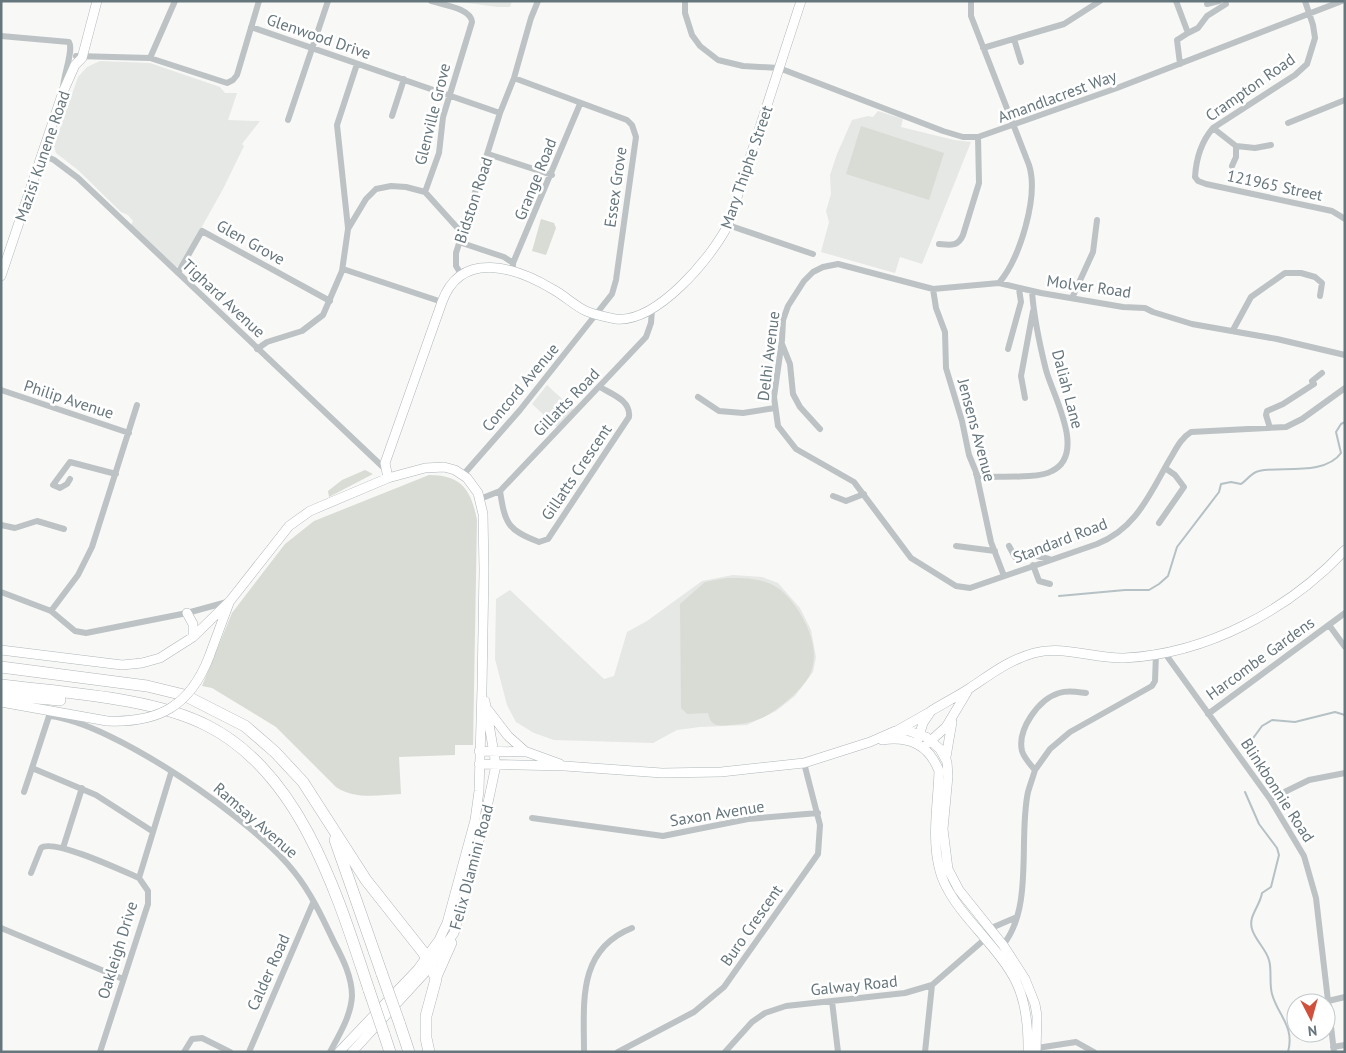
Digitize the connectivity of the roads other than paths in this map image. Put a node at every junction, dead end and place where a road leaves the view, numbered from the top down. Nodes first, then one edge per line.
1 (96, 1) edge
2 (175, 1) edge
3 (259, 1) edge
4 (328, 1) edge
5 (431, 1) edge
6 (538, 1) edge
7 (685, 1) edge
8 (801, 1) edge
9 (971, 1) edge
10 (1100, 1) edge
11 (1176, 1) edge
12 (1219, 1) edge
13 (1234, 1) edge
14 (1305, 1) edge
15 (1342, 1) edge
16 (1225, 3) edge
17 (1207, 4) dead end
18 (1310, 14) junction
19 (250, 28) junction
20 (1188, 33) junction
21 (1, 36) edge
22 (1014, 39) junction
23 (313, 48) junction
24 (983, 48) junction
25 (150, 58) junction
26 (78, 60) junction
27 (1021, 62) dead end
28 (357, 64) junction
29 (1180, 64) junction
30 (780, 68) junction
31 (514, 78) junction
32 (404, 80) junction
33 (63, 92) junction
34 (449, 95) junction
35 (1345, 100) edge
36 (580, 104) junction
37 (500, 113) junction
38 (392, 116) dead end
39 (288, 120) dead end
40 (1288, 123) dead end
41 (1013, 126) junction
42 (1213, 128) junction
43 (978, 138) junction
44 (1271, 145) dead end
45 (1236, 146) junction
46 (41, 154) junction
47 (488, 154) junction
48 (1232, 166) dead end
49 (552, 175) junction
50 (1198, 181) joint
51 (425, 192) junction
52 (1345, 219) edge
53 (1097, 220) dead end
54 (728, 225) junction
55 (348, 228) junction
56 (462, 233) junction
57 (459, 242) junction
58 (939, 244) dead end
59 (813, 254) dead end
60 (828, 265) joint
61 (512, 267) junction
62 (343, 269) junction
63 (2, 273) edge
64 (178, 273) junction
65 (461, 274) junction
66 (999, 282) junction
67 (933, 289) junction
68 (1019, 289) junction
69 (1032, 292) junction
70 (1320, 296) dead end
71 (1072, 298) junction
72 (330, 301) junction
73 (442, 302) junction
74 (1033, 307) junction
75 (652, 309) junction
76 (597, 314) junction
77 (1233, 330) junction
78 (782, 343) junction
79 (258, 349) junction
80 (1008, 349) dead end
81 (1345, 355) edge
82 (1322, 373) dead end
83 (600, 387) junction
84 (1345, 388) edge
85 (1, 390) edge
86 (698, 397) dead end
87 (1024, 398) dead end
88 (137, 405) dead end
89 (775, 408) junction
90 (1270, 428) junction
91 (820, 429) dead end
92 (129, 433) junction
93 (384, 468) junction
94 (1164, 468) junction
95 (116, 474) junction
96 (976, 474) junction
97 (463, 475) junction
98 (388, 478) junction
99 (70, 479) dead end
100 (500, 491) junction
101 (864, 494) junction
102 (833, 496) dead end
103 (480, 499) junction
104 (1159, 523) dead end
105 (1, 525) edge
106 (64, 529) dead end
107 (956, 546) dead end
108 (1009, 546) dead end
109 (1345, 550) edge
110 (995, 551) junction
111 (1049, 559) junction
112 (1034, 565) junction
113 (1004, 576) junction
114 (1050, 584) dead end
115 (963, 588) joint
116 (1, 592) edge
117 (230, 601) junction
118 (51, 611) junction
119 (186, 613) junction
120 (1345, 613) edge
121 (1329, 626) junction
122 (194, 637) junction
123 (1345, 647) edge
124 (1, 650) edge
125 (1160, 653) junction
126 (1, 667) edge
127 (1, 685) edge
128 (482, 688) junction
129 (971, 688) junction
130 (1086, 693) dead end
131 (1, 695) edge
132 (122, 701) junction
133 (1, 702) edge
134 (486, 705) junction
135 (931, 711) junction
136 (50, 714) junction
137 (1208, 714) junction
138 (953, 715) junction
139 (895, 731) junction
140 (932, 740) junction
141 (920, 741) junction
142 (870, 742) junction
143 (494, 750) junction
144 (479, 751) junction
145 (527, 752) junction
146 (946, 757) junction
147 (804, 763) junction
148 (479, 764) junction
149 (496, 765) junction
150 (565, 766) junction
151 (32, 768) junction
152 (1035, 770) junction
153 (171, 773) junction
154 (1345, 773) edge
155 (82, 788) junction
156 (24, 792) dead end
157 (1270, 799) junction
158 (818, 813) junction
159 (532, 818) dead end
160 (327, 820) junction
161 (152, 831) junction
162 (63, 848) junction
163 (31, 873) dead end
164 (139, 878) junction
165 (313, 903) junction
166 (1017, 917) junction
167 (1, 928) edge
168 (632, 928) dead end
169 (989, 929) junction
170 (454, 933) junction
171 (985, 939) junction
172 (1004, 945) junction
173 (429, 962) junction
174 (123, 979) junction
175 (436, 979) junction
176 (932, 985) junction
177 (1327, 993) edge
178 (832, 1002) junction
179 (387, 1045) edge
180 (1345, 1045) edge
181 (1087, 1049) edge
182 (1036, 1050) edge
183 (1333, 1050) edge
184 (100, 1052) edge
185 (184, 1052) edge
186 (230, 1052) edge
187 (249, 1052) edge
188 (330, 1052) edge
189 (339, 1052) edge
190 (352, 1052) edge
191 (409, 1052) edge
192 (429, 1052) edge
193 (584, 1052) edge
194 (618, 1052) edge
195 (725, 1052) edge
196 (838, 1052) edge
197 (925, 1052) edge
198 (1028, 1052) edge
199 (1094, 1052) edge

1 - 26 main road, Mazisi Kunene Road
2 - 25 street
3 - 19 street
4 - 23 street
5 - 34 street, Glenville Grove
6 - 31 street, Bidston Road
7 - 30 street, Amandlacrest Way
8 - 30 main road, Mary Thiphe Street
9 - 24 street
10 - 22 street
11 - 20 street
12 - 17 street
13 - 16 street
14 - 18 street, Crampton Road
15 - 18 street, Amandlacrest Way
16 - 20 street
18 - 29 street, Amandlacrest Way
18 - 42 street, Crampton Road
19 - 23 street, Glenwood Drive
19 - 25 street, Glenwood Drive
20 - 29 street
21 - 33 street
22 - 24 street
22 - 27 street
23 - 28 street, Glenwood Drive
23 - 39 street
24 - 41 street
25 - 26 street, Glenwood Drive
26 - 33 main road, Mazisi Kunene Road
28 - 32 street, Glenwood Drive
28 - 55 street
29 - 41 street, Amandlacrest Way
30 - 43 street, Amandlacrest Way
30 - 54 main road, Mary Thiphe Street
31 - 36 street, Essex Grove
31 - 37 street, Bidston Road
32 - 34 street, Glenwood Drive
32 - 38 street
33 - 46 main road, Mazisi Kunene Road
34 - 37 street, Glenwood Drive
34 - 51 street, Glenville Grove
35 - 40 street
36 - 49 street, Grange Road
36 - 76 street, Essex Grove
37 - 47 street, Bidston Road
41 - 43 street, Amandlacrest Way
41 - 66 street
42 - 45 street
42 - 50 street, Crampton Road
43 - 58 street
44 - 45 street
45 - 48 street
46 - 63 main road, Mazisi Kunene Road
46 - 64 street, Tighard Avenue
47 - 49 street
47 - 56 street, Bidston Road
49 - 61 street, Grange Road
50 - 52 street, 121965 Street
51 - 55 street
51 - 56 street
53 - 71 street
54 - 59 street
54 - 75 main road, Mary Thiphe Street
55 - 62 street
56 - 57 street, Bidston Road
57 - 61 street
57 - 65 street, Bidston Road
60 - 67 street, Molver Road
60 - 78 street, Delhi Avenue
61 - 65 main road
61 - 76 main road
62 - 72 street
62 - 73 street
64 - 72 street, Glen Grove
64 - 79 street, Tighard Avenue
65 - 73 main road
66 - 67 street, Molver Road
66 - 68 street, Molver Road
67 - 96 street, Jensens Avenue
68 - 69 street, Molver Road
68 - 80 street
69 - 71 street, Molver Road
69 - 74 street, Daliah Lane
70 - 77 street
71 - 77 street, Molver Road
72 - 79 street
73 - 93 main road
74 - 87 street
74 - 96 street, Daliah Lane
75 - 76 main road
75 - 83 street, Gillatts Road
76 - 97 street, Concord Avenue
77 - 81 street, Molver Road
78 - 89 street, Delhi Avenue
78 - 91 street
79 - 93 street, Tighard Avenue
82 - 90 street
83 - 100 street, Gillatts Road
83 - 100 street, Gillatts Crescent
84 - 90 street, Standard Road
85 - 92 street, Philip Avenue
86 - 89 street
88 - 92 street
89 - 101 street, Delhi Avenue
90 - 94 street, Standard Road
92 - 95 street
93 - 98 main road
94 - 104 street
94 - 111 street, Standard Road
95 - 99 street
95 - 118 street
96 - 110 street, Jensens Avenue
97 - 98 main road
97 - 103 main road
98 - 117 main road
100 - 103 street, Gillatts Road
101 - 102 street
101 - 115 street, Delhi Avenue
103 - 128 main road
105 - 106 street
107 - 110 street
108 - 111 street
109 - 125 main road
110 - 113 street, Jensens Avenue
111 - 112 street, Standard Road
112 - 113 street, Standard Road
112 - 114 street
113 - 115 street, Standard Road
116 - 118 street
117 - 119 street
117 - 122 main road
117 - 136 main road, bridge
118 - 119 street
119 - 122 main road
120 - 121 street, Harcombe Gardens
121 - 123 street, Harcombe Gardens
121 - 137 street, Harcombe Gardens
122 - 124 main road
125 - 129 main road
125 - 137 street, Blinkbonnie Road
125 - 152 street
126 - 160 highway
127 - 132 highway
128 - 134 main road, Felix Dlamini Road
128 - 144 main road, Felix Dlamini Road
129 - 135 main road
129 - 138 main road
130 - 152 street
131 - 132 highway
132 - 179 highway, bridge
133 - 136 main road
134 - 143 main road, Felix Dlamini Road
134 - 145 main road
135 - 139 main road
135 - 141 main road
136 - 151 street
136 - 153 street, Ramsay Avenue
137 - 157 street, Blinkbonnie Road
138 - 140 main road
138 - 146 main road
139 - 141 main road
139 - 142 main road
140 - 141 main road
140 - 146 main road
141 - 142 main road
141 - 171 main road
142 - 147 main road
143 - 144 main road
143 - 145 main road
143 - 149 main road, Felix Dlamini Road
144 - 148 main road, Felix Dlamini Road
145 - 150 main road
146 - 169 main road
147 - 150 main road
147 - 158 street, Buro Crescent
148 - 149 main road
148 - 173 main road, Felix Dlamini Road
149 - 150 main road
149 - 170 main road, Felix Dlamini Road
151 - 155 street
151 - 156 street
152 - 166 street
153 - 161 street
153 - 165 street, Ramsay Avenue
154 - 157 street
155 - 161 street
155 - 162 street
157 - 177 street, Blinkbonnie Road
158 - 159 street, Saxon Avenue
158 - 194 street, Buro Crescent
160 - 173 highway
160 - 191 highway, bridge
161 - 164 street
162 - 163 street
162 - 164 street
164 - 174 street, Oakleigh Drive
165 - 187 street, Calder Road
165 - 188 street, Ramsay Avenue
166 - 169 street
166 - 172 street
167 - 174 street
168 - 193 street
169 - 172 main road
170 - 173 main road, Felix Dlamini Road
170 - 175 main road
171 - 176 street, Galway Road
171 - 198 main road
172 - 182 main road
173 - 175 highway
173 - 189 main road, Felix Dlamini Road
173 - 190 main road, Felix Dlamini Road
174 - 184 street, Oakleigh Drive
175 - 192 highway
176 - 178 street, Galway Road
176 - 197 street
178 - 195 street, Galway Road
178 - 196 street
180 - 183 street
181 - 182 street
181 - 199 street
185 - 186 street

